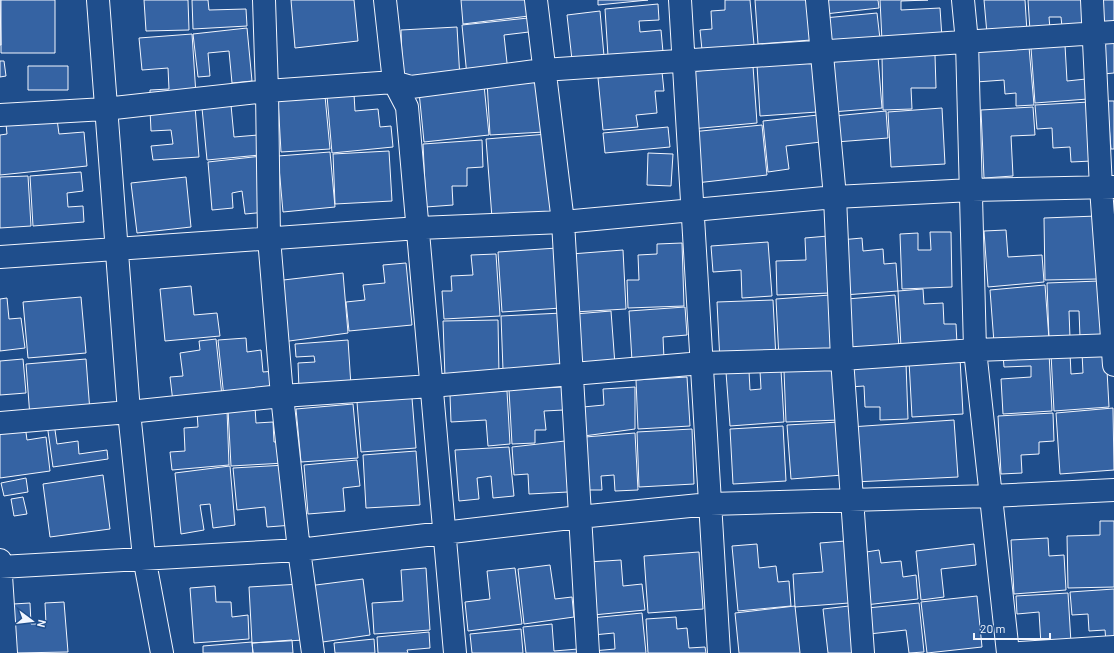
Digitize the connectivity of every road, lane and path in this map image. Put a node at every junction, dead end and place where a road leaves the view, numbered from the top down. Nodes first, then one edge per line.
1 (98, 0) edge
2 (264, 0) edge
3 (385, 0) edge
4 (536, 0) edge
5 (680, 0) edge
6 (817, 0) edge
7 (963, 0) edge
8 (1092, 0) edge
9 (1104, 33) edge
10 (968, 42) junction
11 (821, 51) junction
12 (682, 60) junction
13 (543, 70) junction
14 (394, 82) junction
15 (267, 91) junction
16 (105, 109) junction
17 (0, 115) edge
18 (1107, 188) edge
19 (972, 190) junction
20 (834, 197) junction
21 (693, 210) junction
22 (562, 222) junction
23 (419, 228) junction
24 (269, 238) junction
25 (115, 248) junction
26 (0, 257) edge
27 (975, 350) junction
28 (1113, 351) edge
29 (842, 359) junction
30 (702, 363) junction
31 (572, 373) junction
32 (431, 386) junction
33 (282, 396) junction
34 (129, 412) junction
35 (0, 422) edge
36 (1114, 490) edge
37 (990, 496) junction
38 (853, 500) junction
39 (710, 504) junction
40 (579, 517) junction
41 (445, 532) junction
42 (298, 550) junction
43 (144, 557) junction
44 (0, 565) edge
45 (1114, 647) edge
46 (6, 653) edge
47 (162, 653) edge
48 (313, 653) edge
49 (455, 653) edge
50 (588, 653) edge
51 (720, 653) edge
52 (863, 653) edge
53 (1008, 653) edge
54 (1020, 653) edge

1 - 16 street
2 - 15 street
3 - 14 street
4 - 13 street
5 - 12 street
6 - 11 street
7 - 10 street
8 - 9 street
9 - 10 street
9 - 18 street
10 - 11 street
10 - 19 street
11 - 12 street
11 - 20 street
12 - 13 street
12 - 21 street
13 - 14 street
13 - 22 street
14 - 15 street
14 - 23 street
15 - 16 street
15 - 24 street
16 - 17 street
16 - 25 street
18 - 19 street
18 - 28 street
19 - 20 street
19 - 27 street
20 - 21 street
20 - 29 street
21 - 22 street
21 - 30 street
22 - 23 street
22 - 31 street
23 - 24 street
23 - 32 street
24 - 25 street
24 - 33 street
25 - 26 street
25 - 34 street
27 - 28 street
27 - 29 street
27 - 37 street
29 - 30 street
29 - 38 street
30 - 31 street
30 - 39 street
31 - 32 street
31 - 40 street
32 - 33 street
32 - 41 street
33 - 34 street
33 - 42 street
34 - 35 street
34 - 43 street
36 - 37 street
37 - 38 street
37 - 53 street
38 - 39 street
38 - 52 street
39 - 40 street
39 - 51 street
40 - 41 street
40 - 50 street
41 - 42 street
41 - 49 street
42 - 43 street
42 - 48 street
43 - 44 street
43 - 47 street
44 - 46 street
45 - 54 street

